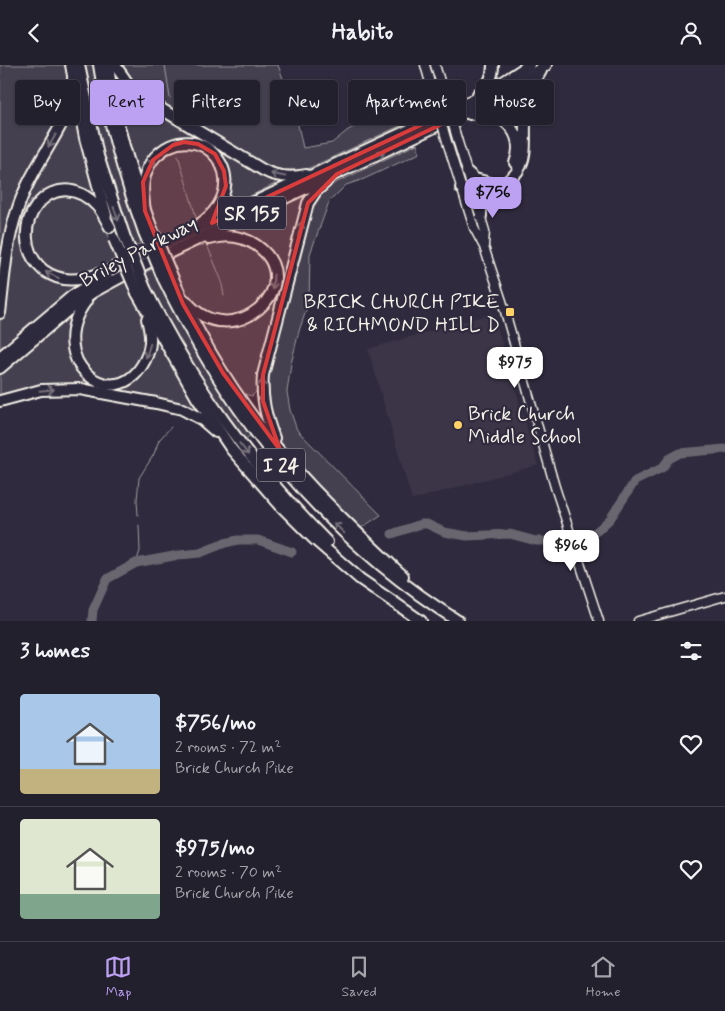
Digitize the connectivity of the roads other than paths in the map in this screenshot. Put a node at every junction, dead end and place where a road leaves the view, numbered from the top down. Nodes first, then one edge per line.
1 (71, 65) edge
2 (79, 65) edge
3 (99, 65) edge
4 (108, 65) edge
5 (115, 65) edge
6 (425, 65) edge
7 (435, 65) edge
8 (493, 65) edge
9 (529, 65) edge
10 (544, 67) edge
11 (73, 79) junction
12 (466, 112) edge
13 (466, 115) edge
14 (440, 125) edge
15 (418, 126) junction
16 (342, 162) junction
17 (467, 172) junction
18 (336, 174) junction
19 (490, 187) junction
20 (468, 193) junction
21 (145, 211) junction
22 (481, 216) junction
23 (110, 227) junction
24 (148, 231) junction
25 (119, 237) junction
26 (176, 239) junction
27 (484, 247) junction
28 (168, 253) junction
29 (116, 267) junction
30 (167, 276) junction
31 (176, 285) junction
32 (141, 290) junction
33 (93, 292) junction
34 (142, 304) junction
35 (0, 313) edge
36 (0, 357) edge
37 (0, 368) edge
38 (0, 401) edge
39 (232, 450) junction
40 (280, 450) junction
41 (725, 596) edge
42 (400, 606) junction
43 (445, 613) junction
44 (421, 621) edge
45 (458, 621) edge
46 (599, 621) edge
47 (638, 621) edge

1 - 11 highway
2 -> 25 highway, I 24
3 - 24 highway, I 24
4 - 21 highway
16 -> 5 highway
6 - 20 main road, bridge
7 - 17 main road, bridge
8 - 15 highway
9 - 15 highway, Briley Parkway / SR 155
10 - 12 highway, Briley Parkway / SR 155
10 - 19 highway
11 - 23 highway
11 -> 35 highway
13 - 19 highway
18 -> 14 highway, Briley Parkway / SR 155
15 - 16 highway, Briley Parkway / SR 155
16 - 26 highway, Briley Parkway / SR 155
17 - 19 highway
17 - 20 main road
18 - 28 highway, Briley Parkway / SR 155
40 -> 18 highway
19 - 20 highway
19 - 22 highway
20 - 22 main road
20 - 27 main road
21 - 24 highway
21 -> 26 highway
22 - 27 main road
23 - 25 highway
29 -> 23 highway
24 - 30 highway, I 24, bridge
25 - 32 highway, I 24, bridge
26 - 29 highway, Briley Parkway / SR 155
27 - 46 main road
28 -> 31 highway
28 - 33 highway, Briley Parkway / SR 155
29 - 36 highway, Briley Parkway / SR 155
30 - 31 highway
43 -> 30 highway, I 24
31 - 40 highway
32 - 34 highway
32 -> 42 highway, I 24
34 -> 33 highway
33 - 37 highway, Briley Parkway / SR 155
34 - 39 highway
38 -> 39 highway
39 - 42 highway
40 - 43 highway
41 - 47 main road
42 - 44 highway, I 24
43 - 45 highway, I 24

